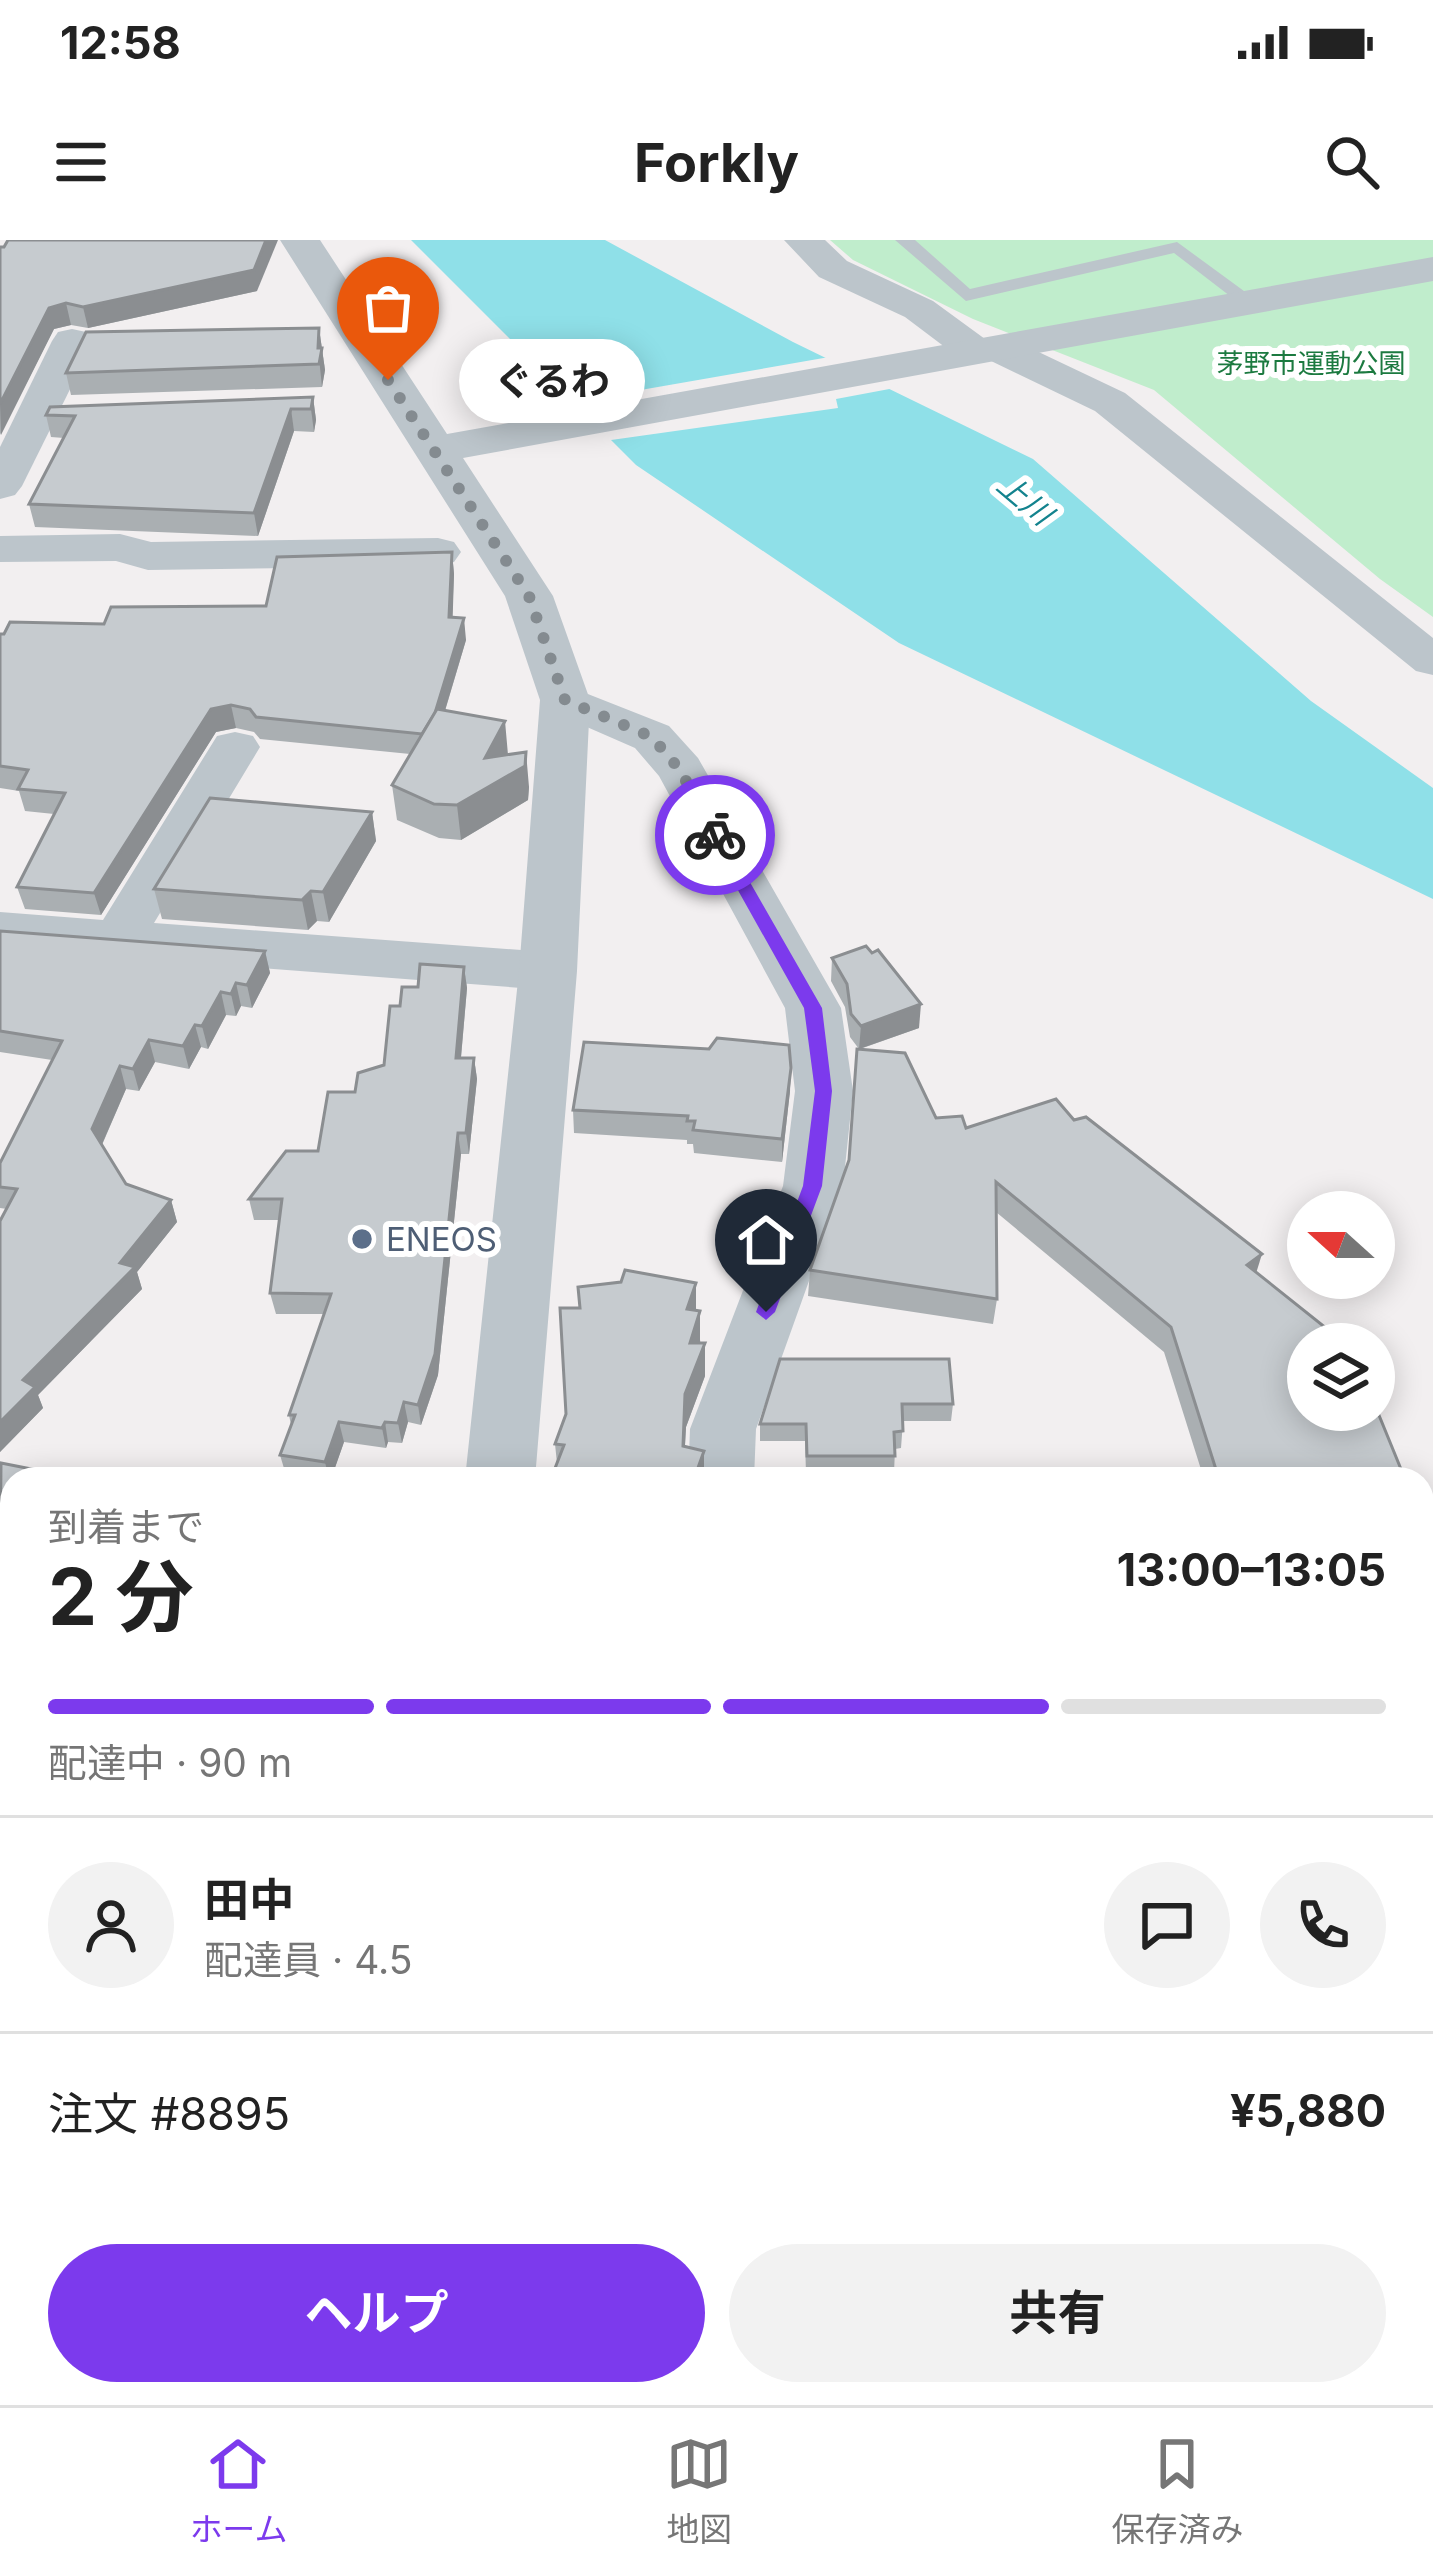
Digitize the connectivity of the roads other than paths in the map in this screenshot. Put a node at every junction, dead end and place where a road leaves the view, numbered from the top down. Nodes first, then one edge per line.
1 (300, 240) edge
2 (803, 240) edge
3 (904, 240) edge
4 (1096, 240) edge
5 (1122, 260) junction
6 (1433, 268) edge
7 (1250, 302) junction
8 (72, 341) dead end
9 (973, 352) junction
10 (88, 411) edge
11 (41, 413) junction
12 (433, 449) junction
13 (0, 486) edge
14 (0, 549) edge
15 (439, 552) edge
16 (1433, 661) edge
17 (565, 700) junction
18 (235, 747) dead end
19 (0, 930) edge
20 (119, 937) junction
21 (548, 971) junction
22 (501, 1467) edge
23 (721, 1467) edge

1 - 12 street
2 - 9 street
3 - 5 lane
4 - 5 lane
5 - 7 lane
6 - 7 street
7 - 9 street
8 - 11 street
9 - 12 street
9 - 16 street
10 - 11 street
11 - 13 street
12 - 17 street
14 - 15 street
17 - 21 street
17 - 23 street
18 - 20 street
19 - 20 street
20 - 21 street
21 - 22 street

